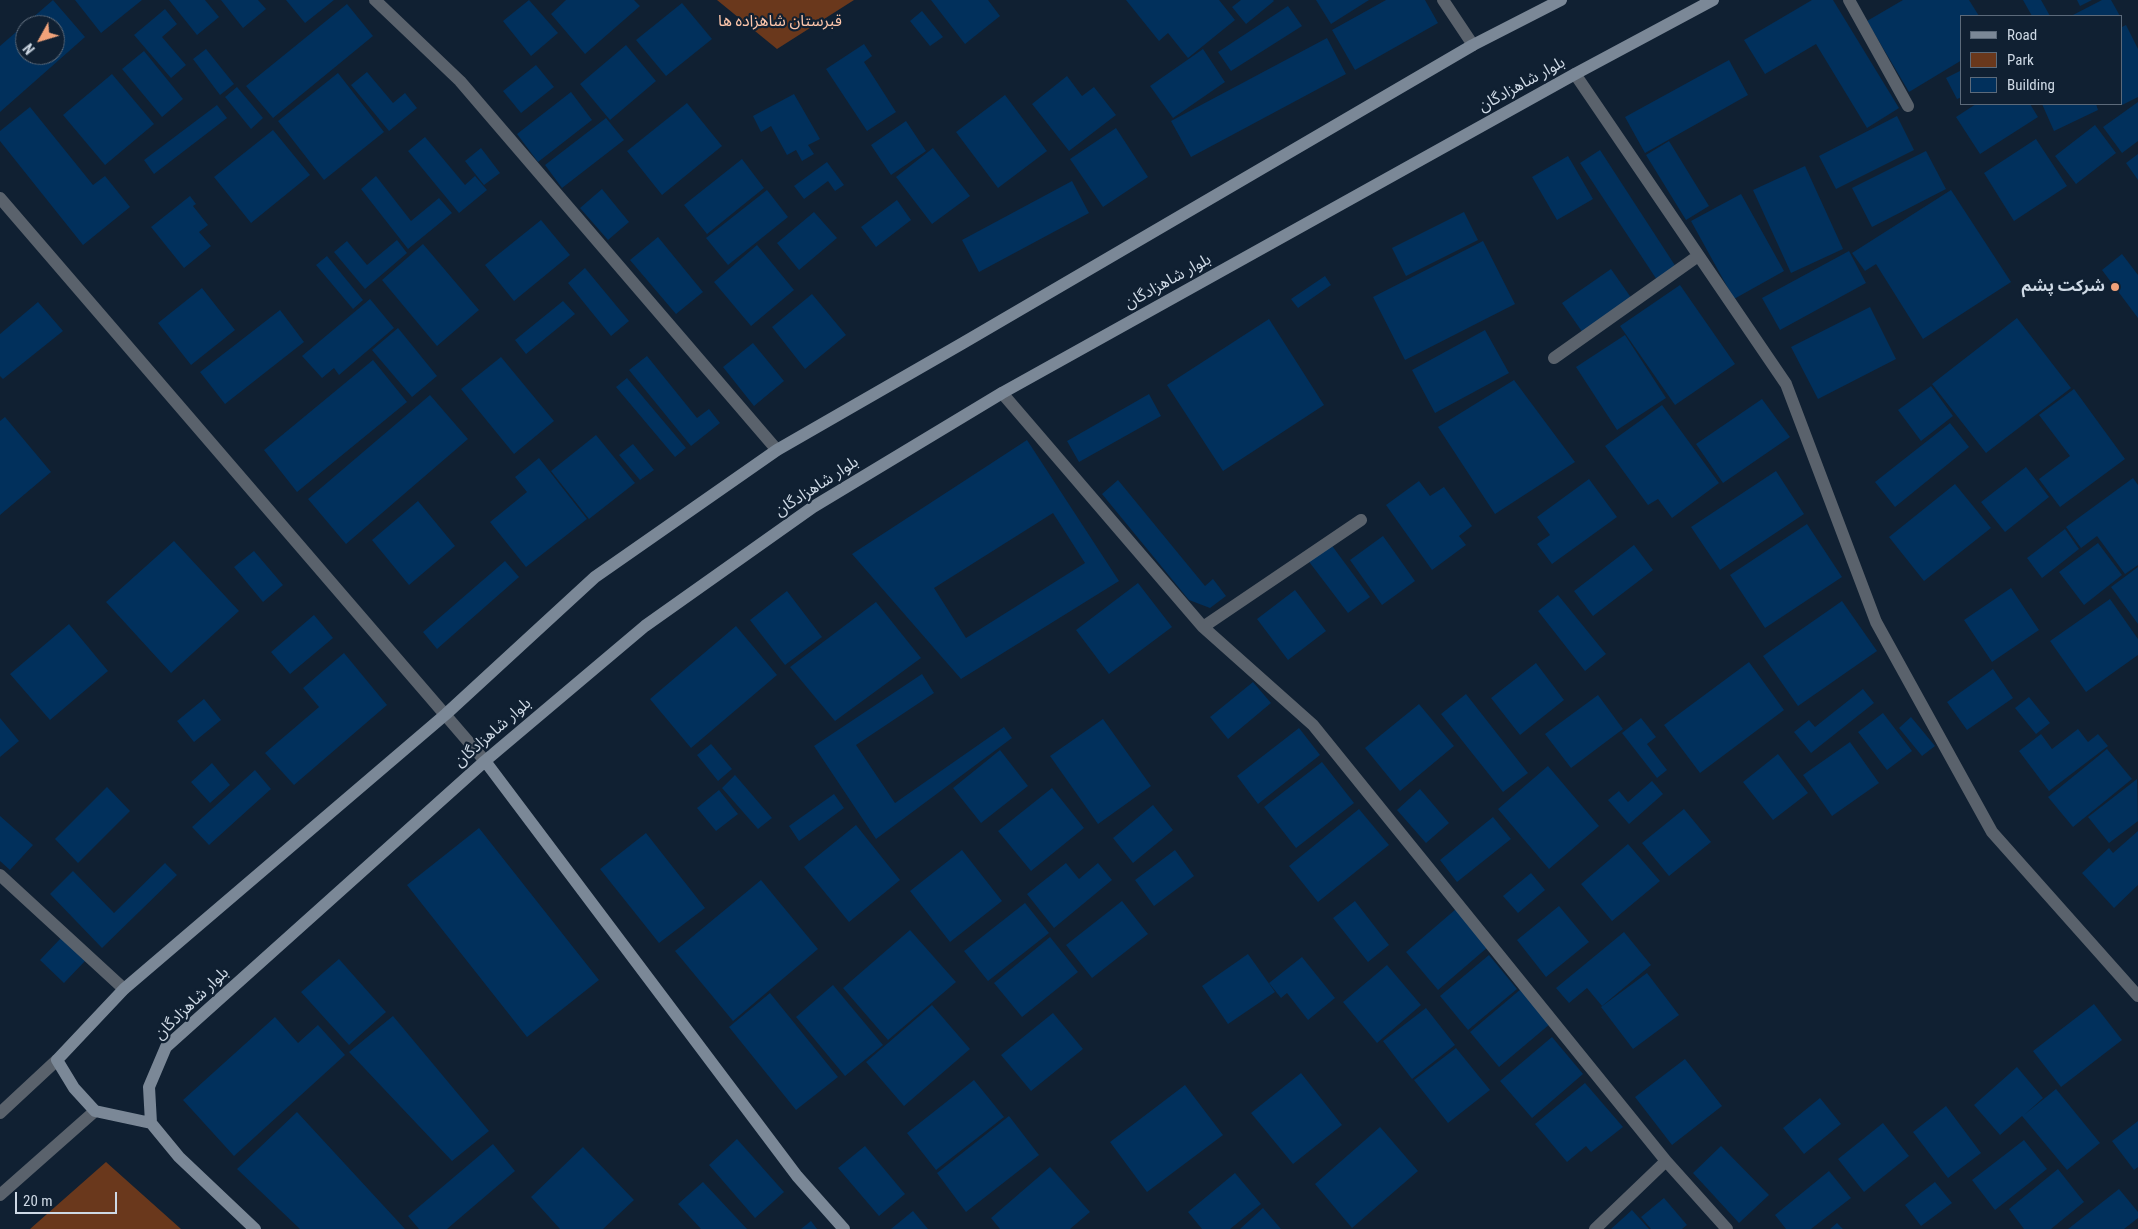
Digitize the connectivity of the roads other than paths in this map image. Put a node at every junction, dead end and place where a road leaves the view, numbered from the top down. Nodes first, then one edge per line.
1 (375, 0) edge
2 (1442, 0) edge
3 (1561, 0) edge
4 (1713, 0) edge
5 (1849, 0) edge
6 (1474, 45) junction
7 (1575, 74) junction
8 (1908, 106) dead end
9 (0, 198) edge
10 (1698, 256) junction
11 (1554, 358) dead end
12 (1002, 393) junction
13 (776, 450) junction
14 (1361, 520) dead end
15 (1203, 628) junction
16 (446, 714) junction
17 (485, 761) junction
18 (0, 875) edge
19 (124, 990) junction
20 (2138, 996) edge
21 (57, 1060) junction
22 (94, 1111) junction
23 (0, 1113) edge
24 (151, 1124) junction
25 (1666, 1161) junction
26 (0, 1195) edge
27 (255, 1229) edge
28 (844, 1229) edge
29 (1596, 1229) edge
30 (1727, 1229) edge

1 - 13 street
2 - 6 street
3 - 6 main road
4 - 7 main road, بلوار شاهزادگان
5 - 8 street
6 - 13 main road
7 - 10 street
7 - 12 main road, بلوار شاهزادگان
9 - 16 street
10 - 11 street
10 - 20 street
12 - 15 street
12 - 17 main road, بلوار شاهزادگان
13 - 16 main road
14 - 15 street
15 - 25 street
16 - 17 street
16 - 19 main road
17 - 24 main road, بلوار شاهزادگان
17 - 28 main road
18 - 19 street
19 - 21 main road
21 - 22 main road
21 - 23 street
22 - 24 main road
22 - 26 street
24 - 27 main road
25 - 29 street
25 - 30 street

